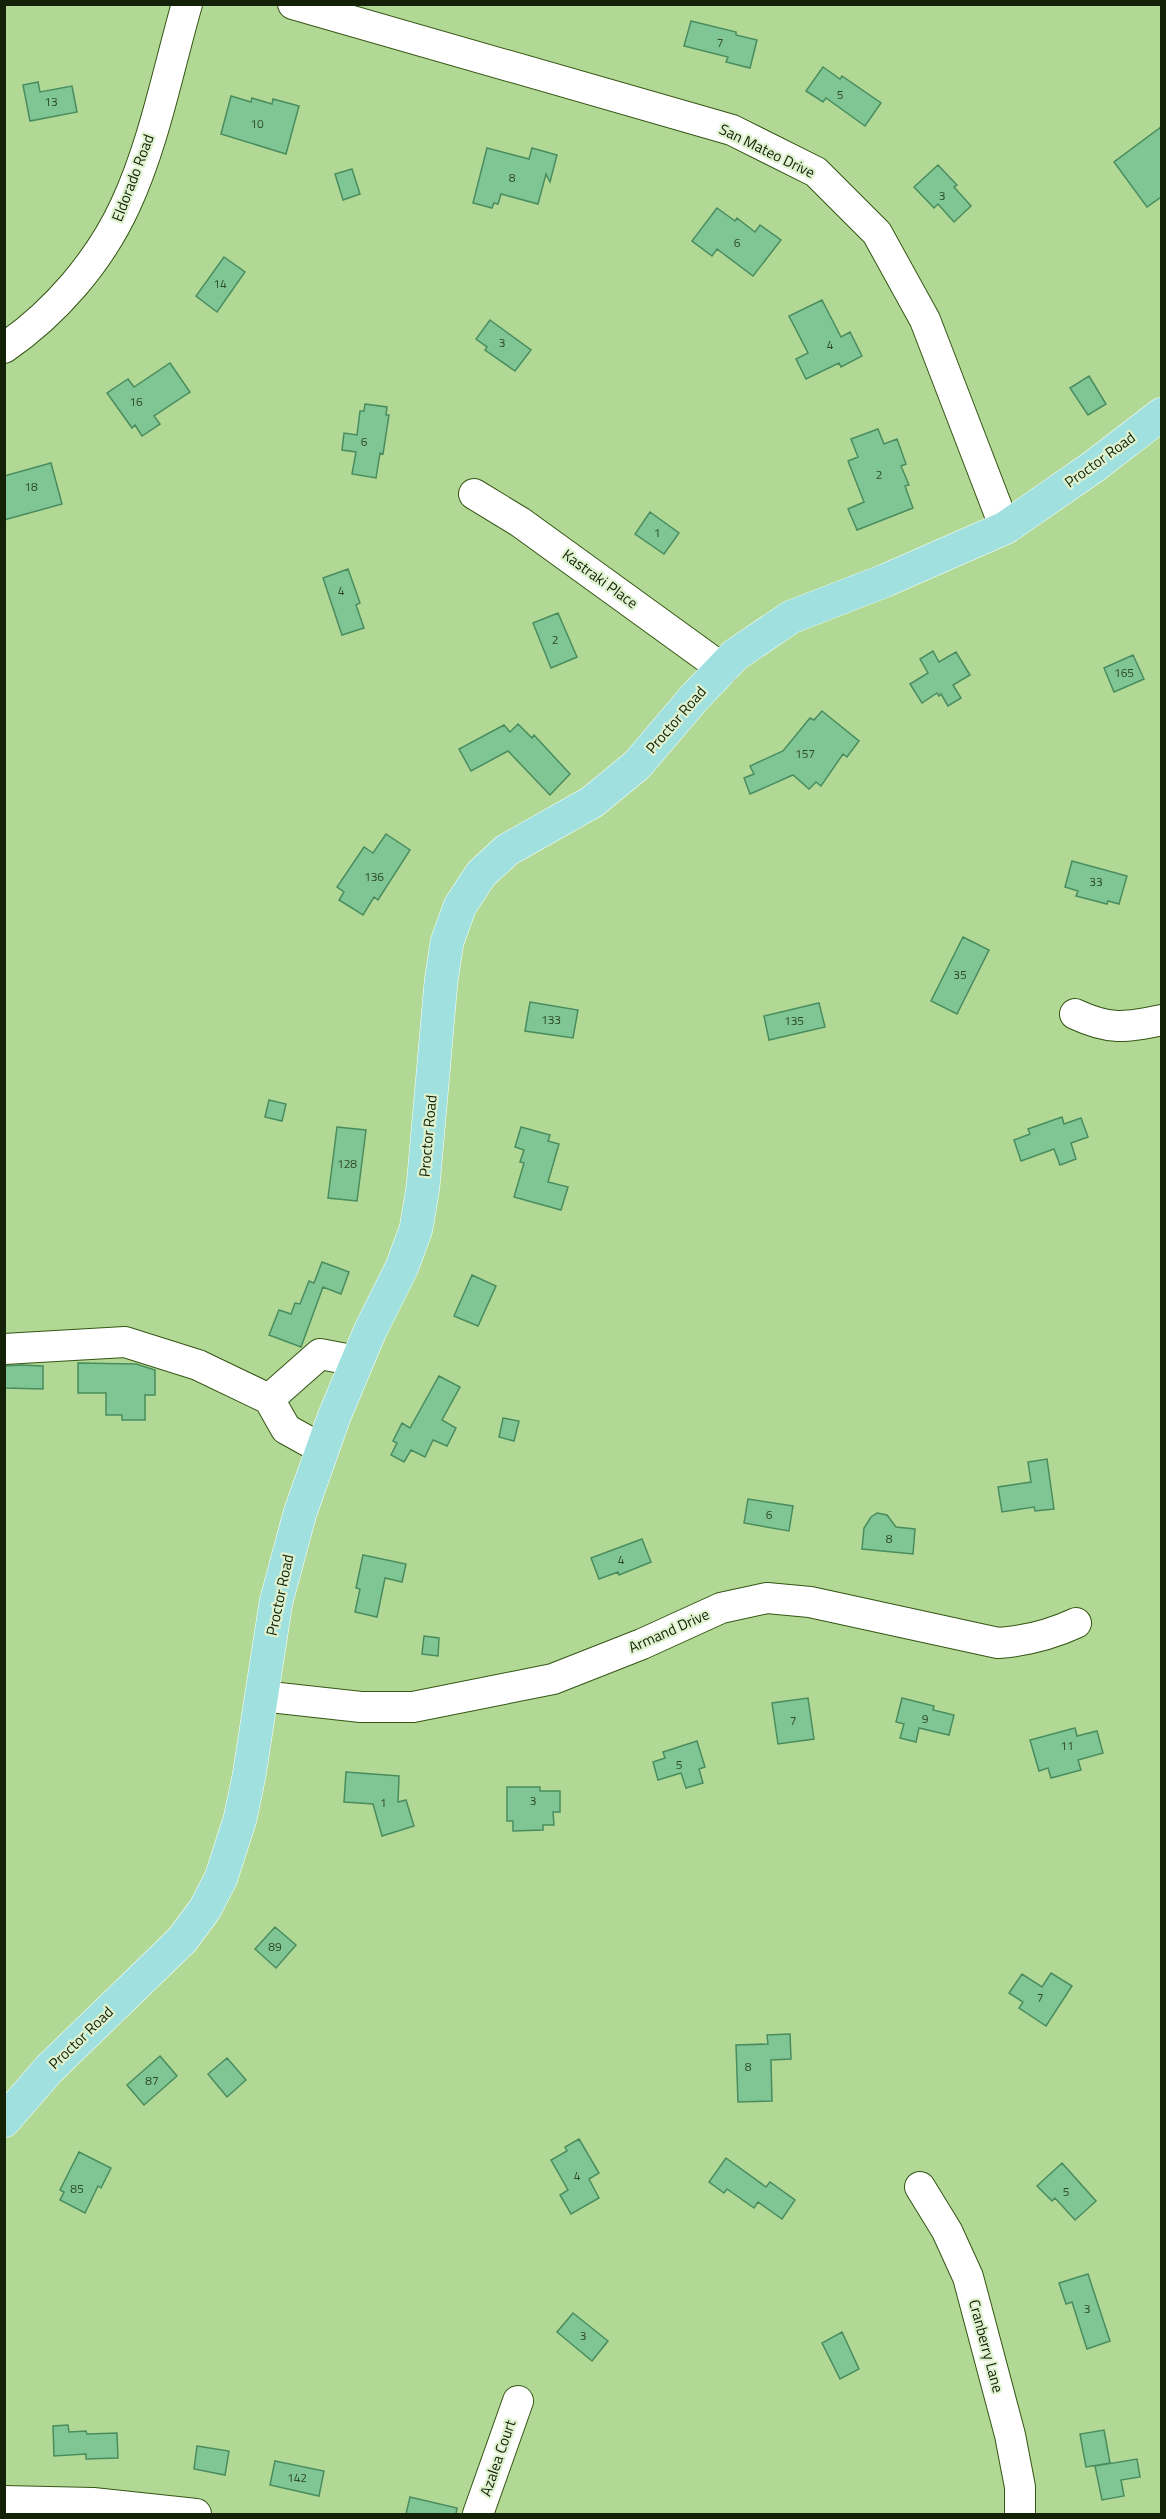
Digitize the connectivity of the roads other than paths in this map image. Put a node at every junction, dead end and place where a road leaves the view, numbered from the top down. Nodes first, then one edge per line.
1 (187, 4) edge
2 (293, 4) edge
3 (4, 348) edge
4 (1161, 414) edge
5 (474, 494) dead end
6 (1005, 528) junction
7 (723, 669) junction
8 (1075, 1014) dead end
9 (1161, 1020) edge
10 (4, 1349) edge
11 (357, 1361) junction
12 (268, 1400) junction
13 (322, 1449) junction
14 (1076, 1623) dead end
15 (261, 1696) junction
16 (4, 2121) edge
17 (920, 2187) dead end
18 (518, 2401) dead end
19 (4, 2501) edge
20 (196, 2514) edge
21 (478, 2514) edge
22 (1020, 2514) edge

1 - 3 street, Eldorado Road
2 - 6 street, San Mateo Drive
4 - 6 main road, Proctor Road
5 - 7 street, Kastraki Place
6 - 7 main road, Proctor Road
7 - 11 main road, Proctor Road
8 - 9 street
10 - 12 street
11 - 12 street
11 - 13 main road, Proctor Road
12 - 13 street
13 - 15 main road, Proctor Road
14 - 15 street, Armand Drive
15 - 16 main road, Proctor Road
17 - 22 street, Cranberry Lane
18 - 21 street, Azalea Court
19 - 20 street

